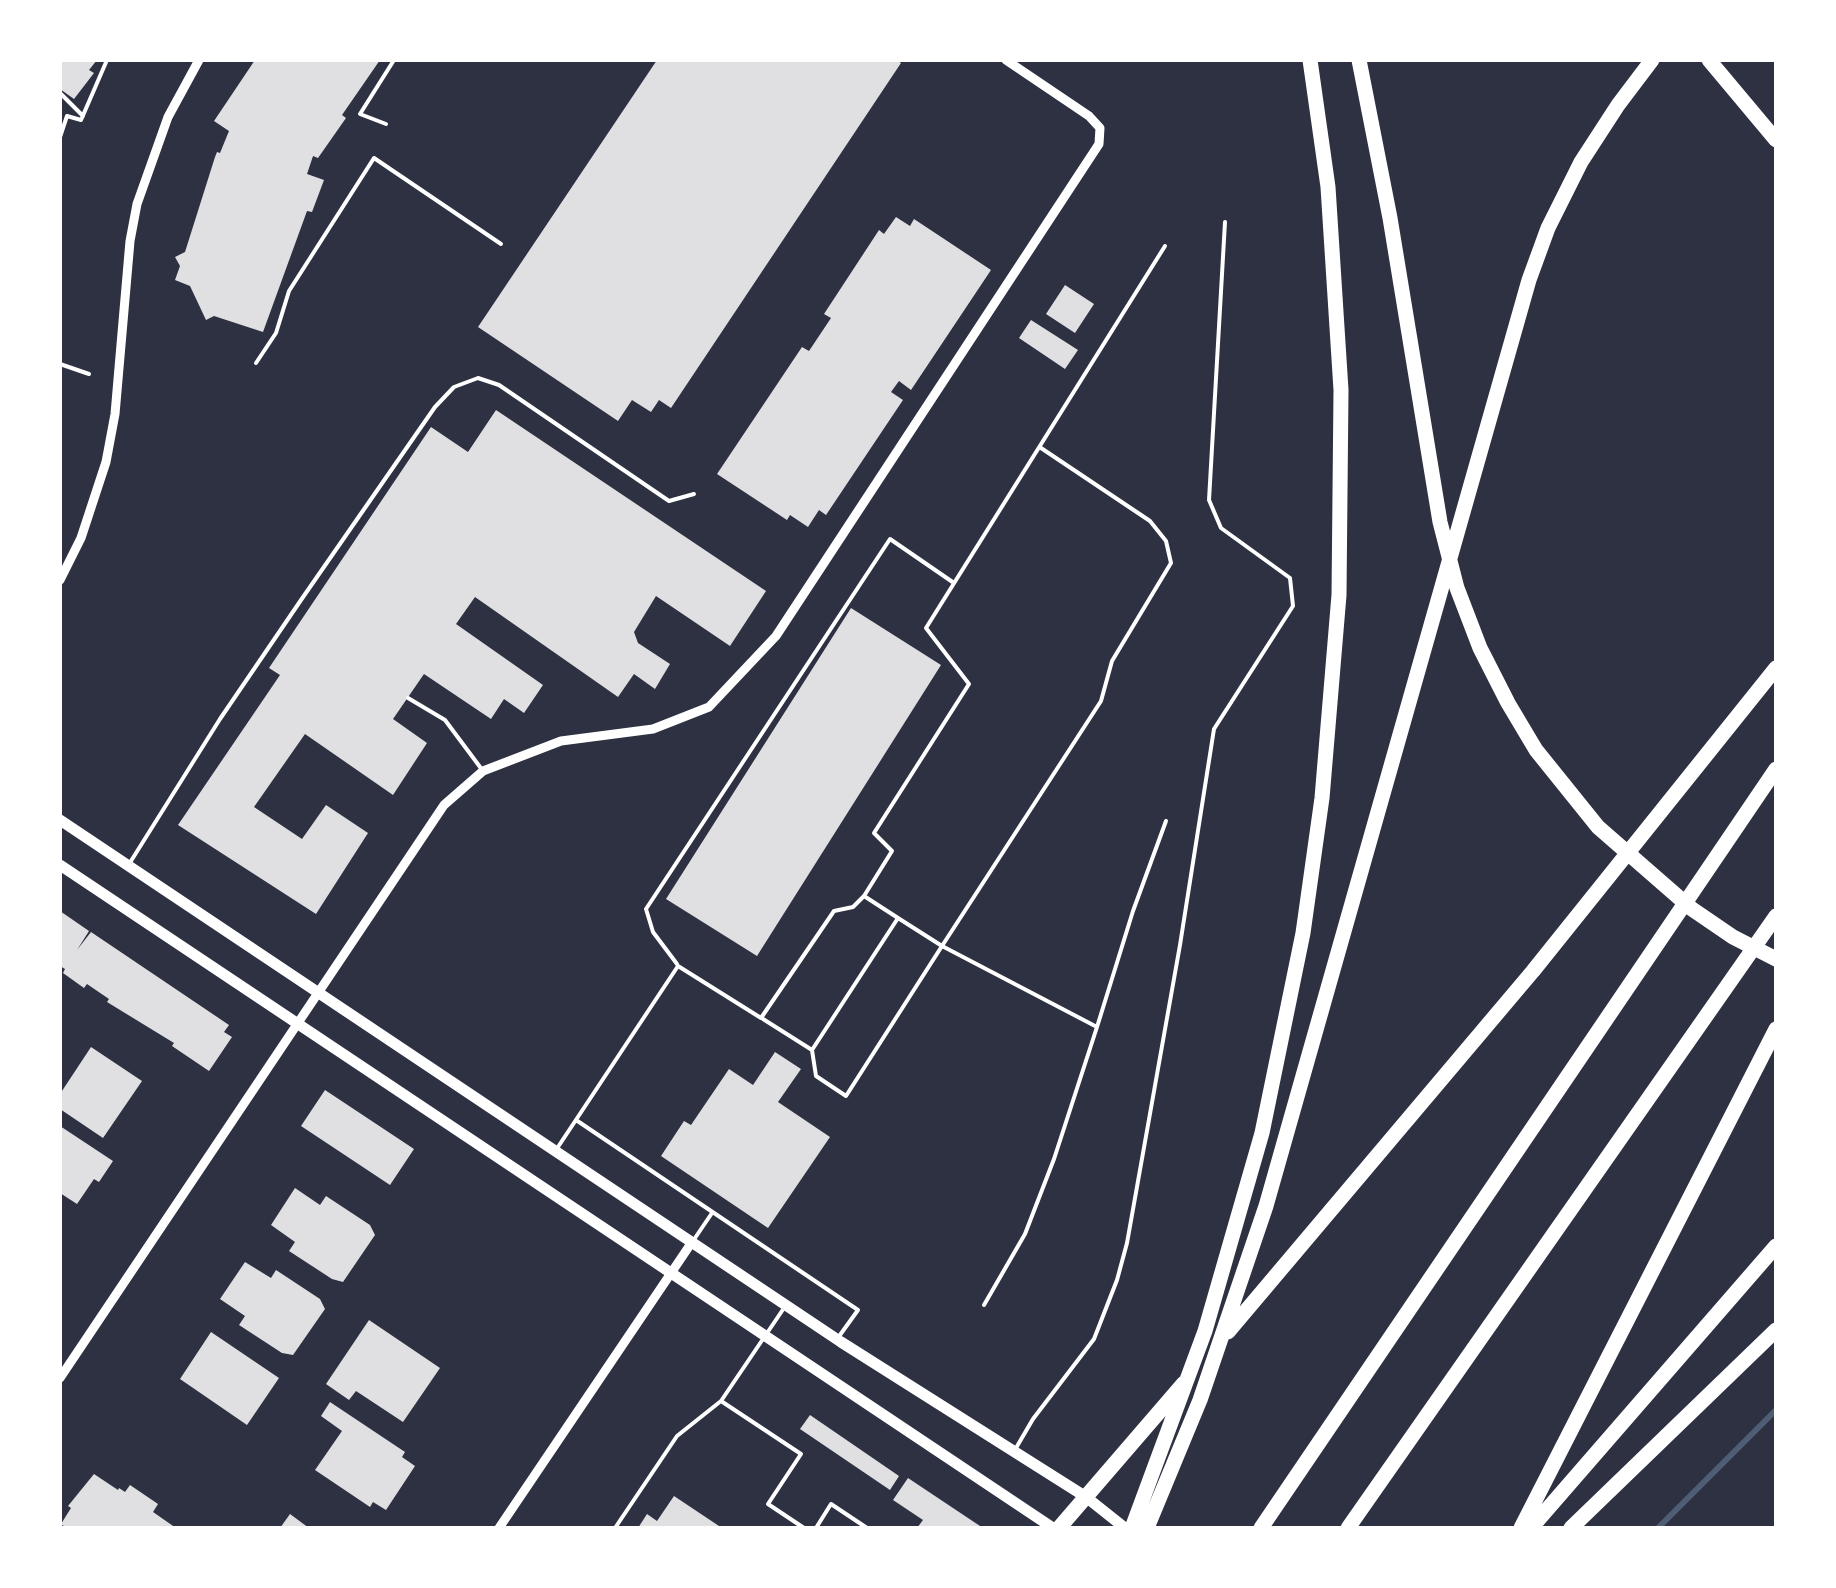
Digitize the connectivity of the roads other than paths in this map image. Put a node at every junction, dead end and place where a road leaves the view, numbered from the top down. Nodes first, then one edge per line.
1 (200, 60) edge
2 (1006, 60) edge
3 (1310, 60) edge
4 (1359, 60) edge
5 (1652, 60) edge
6 (1709, 60) edge
7 (1776, 140) edge
8 (1225, 222) dead end
9 (1165, 246) dead end
10 (1041, 448) junction
11 (694, 494) dead end
12 (60, 580) edge
13 (954, 583) junction
14 (1776, 668) edge
15 (408, 698) dead end
16 (1776, 769) edge
17 (483, 771) junction
18 (60, 820) edge
19 (1166, 821) dead end
20 (60, 865) edge
21 (128, 865) junction
22 (864, 896) junction
23 (1776, 916) edge
24 (898, 918) junction
25 (942, 946) junction
26 (1776, 960) edge
27 (678, 966) junction
28 (319, 993) junction
29 (761, 1018) junction
30 (299, 1024) junction
31 (1096, 1027) junction
32 (1776, 1029) edge
33 (812, 1050) junction
34 (576, 1120) junction
35 (556, 1150) junction
36 (712, 1212) junction
37 (692, 1242) junction
38 (1776, 1246) edge
39 (672, 1273) junction
40 (786, 1305) junction
41 (984, 1305) dead end
42 (1776, 1330) edge
43 (765, 1336) junction
44 (837, 1339) junction
45 (60, 1378) edge
46 (722, 1401) junction
47 (1014, 1452) junction
48 (1086, 1497) junction
49 (499, 1528) edge
50 (615, 1528) edge
51 (804, 1528) edge
52 (816, 1528) edge
53 (867, 1528) edge
54 (1056, 1528) edge
55 (1129, 1528) edge
56 (1147, 1528) edge
57 (1261, 1528) edge
58 (1348, 1528) edge
59 (1521, 1528) edge
60 (1531, 1528) edge
61 (1571, 1528) edge

1 - 12 street
2 - 17 street
3 - 55 highway
4 - 26 highway
5 - 56 highway
6 - 7 highway
8 - 47 lane
9 - 10 lane
10 - 13 lane
10 - 25 lane
11 - 21 lane
13 - 22 lane
13 - 27 lane
14 - 48 highway
15 - 17 lane
16 - 57 highway
17 - 28 street
18 - 21 main road
19 - 31 lane
20 - 30 main road
21 - 28 main road
22 - 24 lane
22 - 29 lane
23 - 58 highway
24 - 25 lane
24 - 33 lane
25 - 31 lane
25 - 33 lane
27 - 29 lane
27 - 34 lane
28 - 30 street
28 - 35 main road
29 - 33 lane
30 - 39 main road
30 - 45 street
31 - 41 lane
32 - 59 highway
34 - 35 lane
34 - 36 lane
35 - 37 main road
36 - 37 lane
36 - 44 lane
37 - 39 street
37 - 40 main road
38 - 60 highway
39 - 43 main road
39 - 49 street
40 - 43 lane
40 - 44 main road
42 - 61 highway
43 - 46 lane
43 - 54 main road
44 - 47 main road
46 - 50 lane
46 - 51 lane
47 - 48 main road
48 - 54 highway
48 - 55 main road
52 - 53 lane

